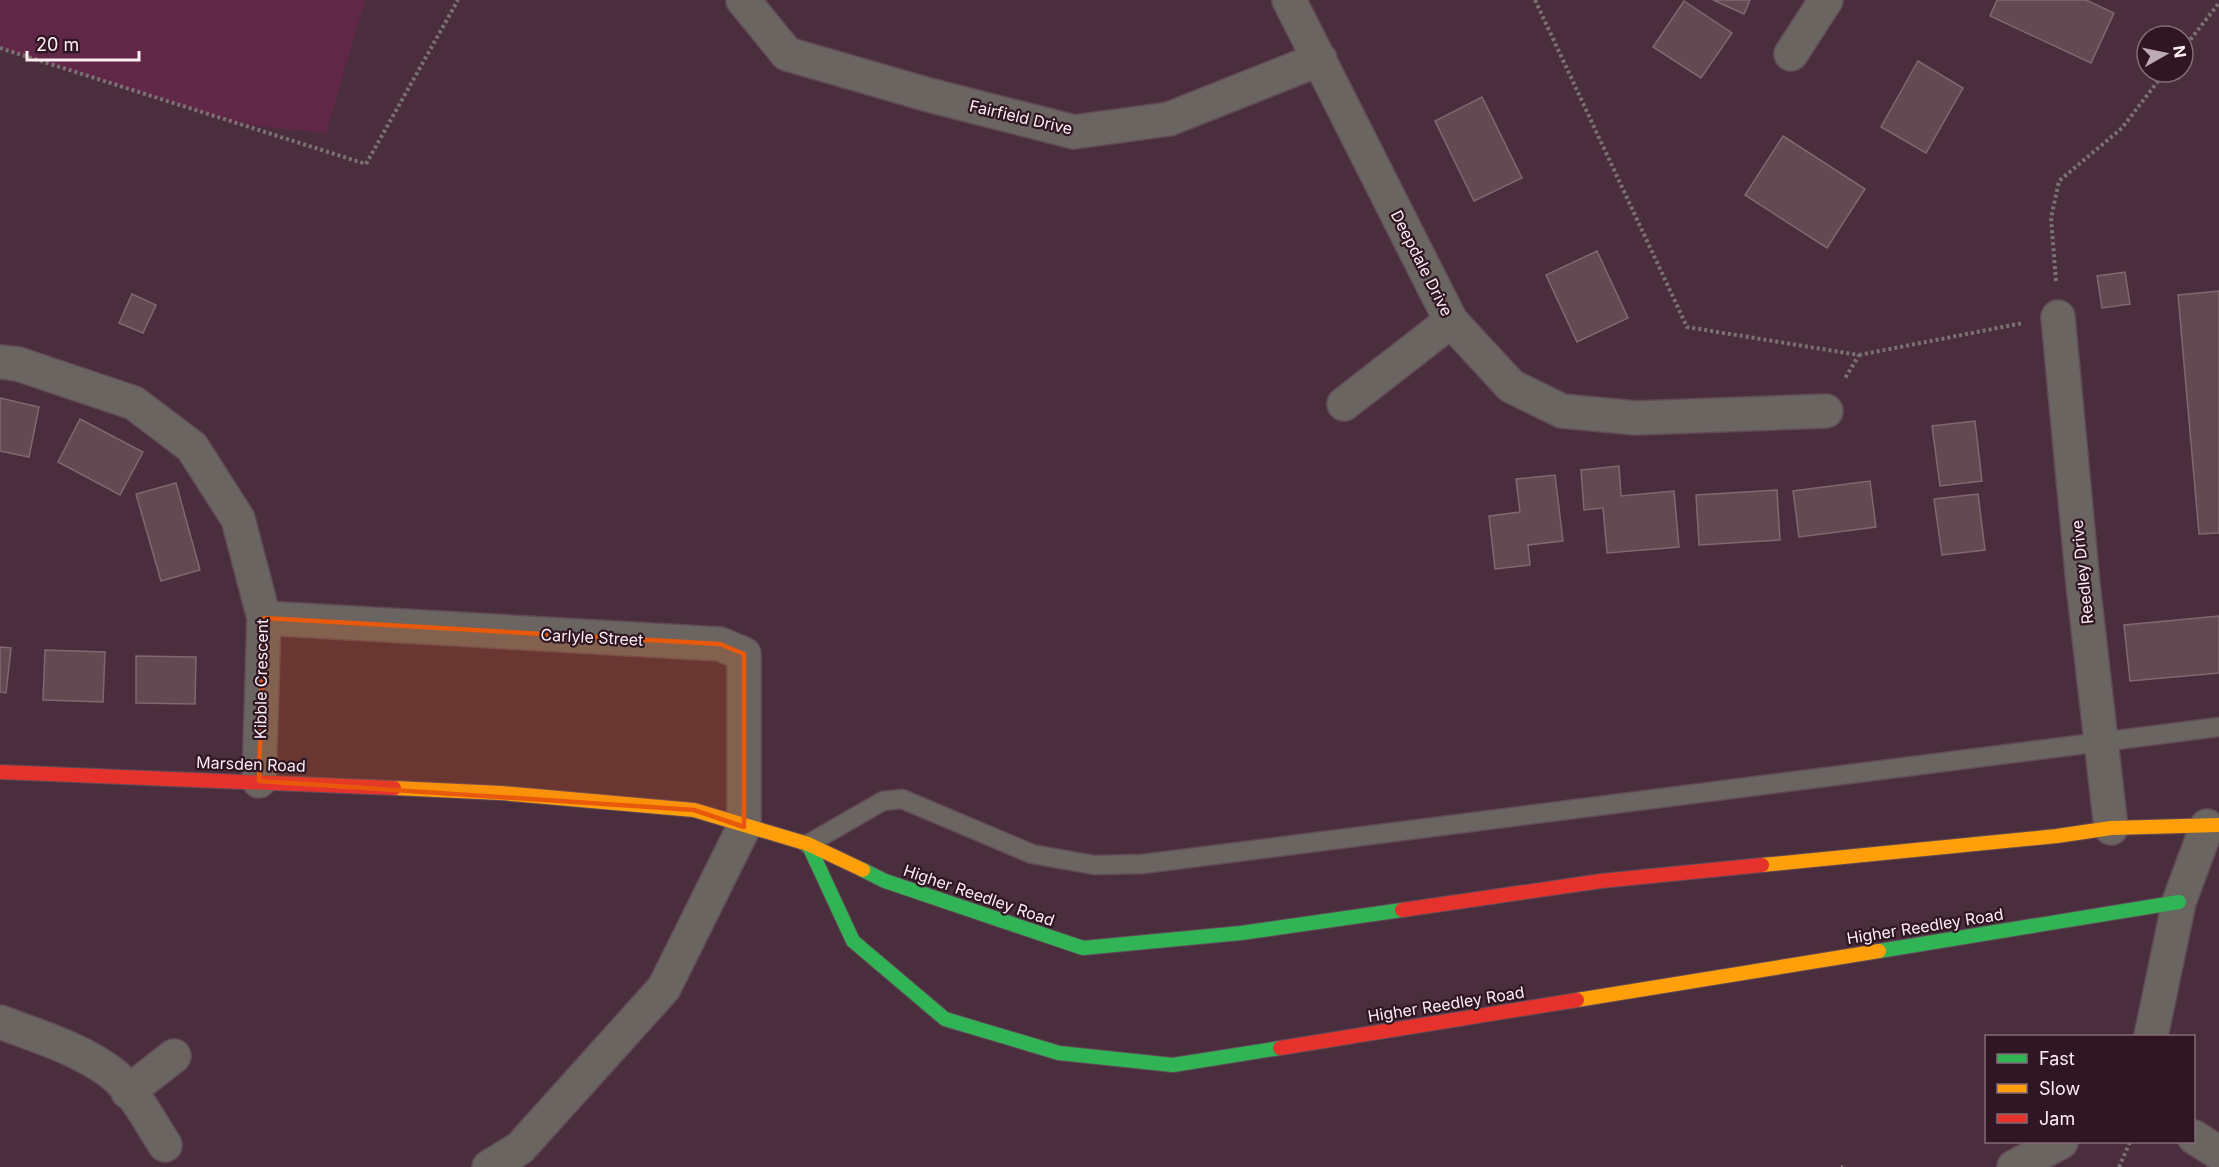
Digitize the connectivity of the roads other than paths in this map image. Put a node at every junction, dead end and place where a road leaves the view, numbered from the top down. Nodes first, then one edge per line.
1 (743, 0) edge
2 (1289, 0) edge
3 (1827, 0) edge
4 (1791, 54) dead end
5 (1320, 59) junction
6 (2058, 316) road end
7 (1451, 321) junction
8 (0, 362) edge
9 (1344, 404) dead end
10 (1826, 411) road end
11 (264, 618) junction
12 (2219, 727) edge
13 (2102, 740) junction
14 (0, 772) edge
15 (259, 780) junction
16 (501, 793) joint
17 (2213, 826) edge
18 (744, 827) junction
19 (2111, 828) junction
20 (808, 844) junction
21 (2179, 902) junction
22 (0, 1022) edge
23 (2151, 1035) edge
24 (174, 1056) dead end
25 (128, 1092) junction
26 (2195, 1138) edge
27 (2059, 1143) edge
28 (165, 1145) dead end
29 (2219, 1153) edge
30 (489, 1167) edge
31 (2014, 1167) edge

1 - 5 street, Fairfield Drive
2 - 5 street, Deepdale Drive
3 - 4 street
5 - 7 street, Deepdale Drive
6 - 13 street, Reedley Drive
7 - 9 street
7 - 10 street, Deepdale Drive
8 - 11 street, Kibble Crescent
11 - 15 street, Kibble Crescent
11 - 18 street, Carlyle Street
12 - 13 lane
13 - 19 street, Reedley Drive
13 - 20 lane
14 - 15 street, Marsden Road
15 - 16 street, Marsden Road
16 - 18 street, Higher Reedley Road
17 - 19 street, Higher Reedley Road
17 - 21 street
18 - 20 street, Higher Reedley Road
18 - 30 street
19 - 20 street, Higher Reedley Road
20 - 21 street, Higher Reedley Road
21 - 23 street
22 - 25 street
24 - 25 street
25 - 28 street
26 - 29 street
27 - 31 street

